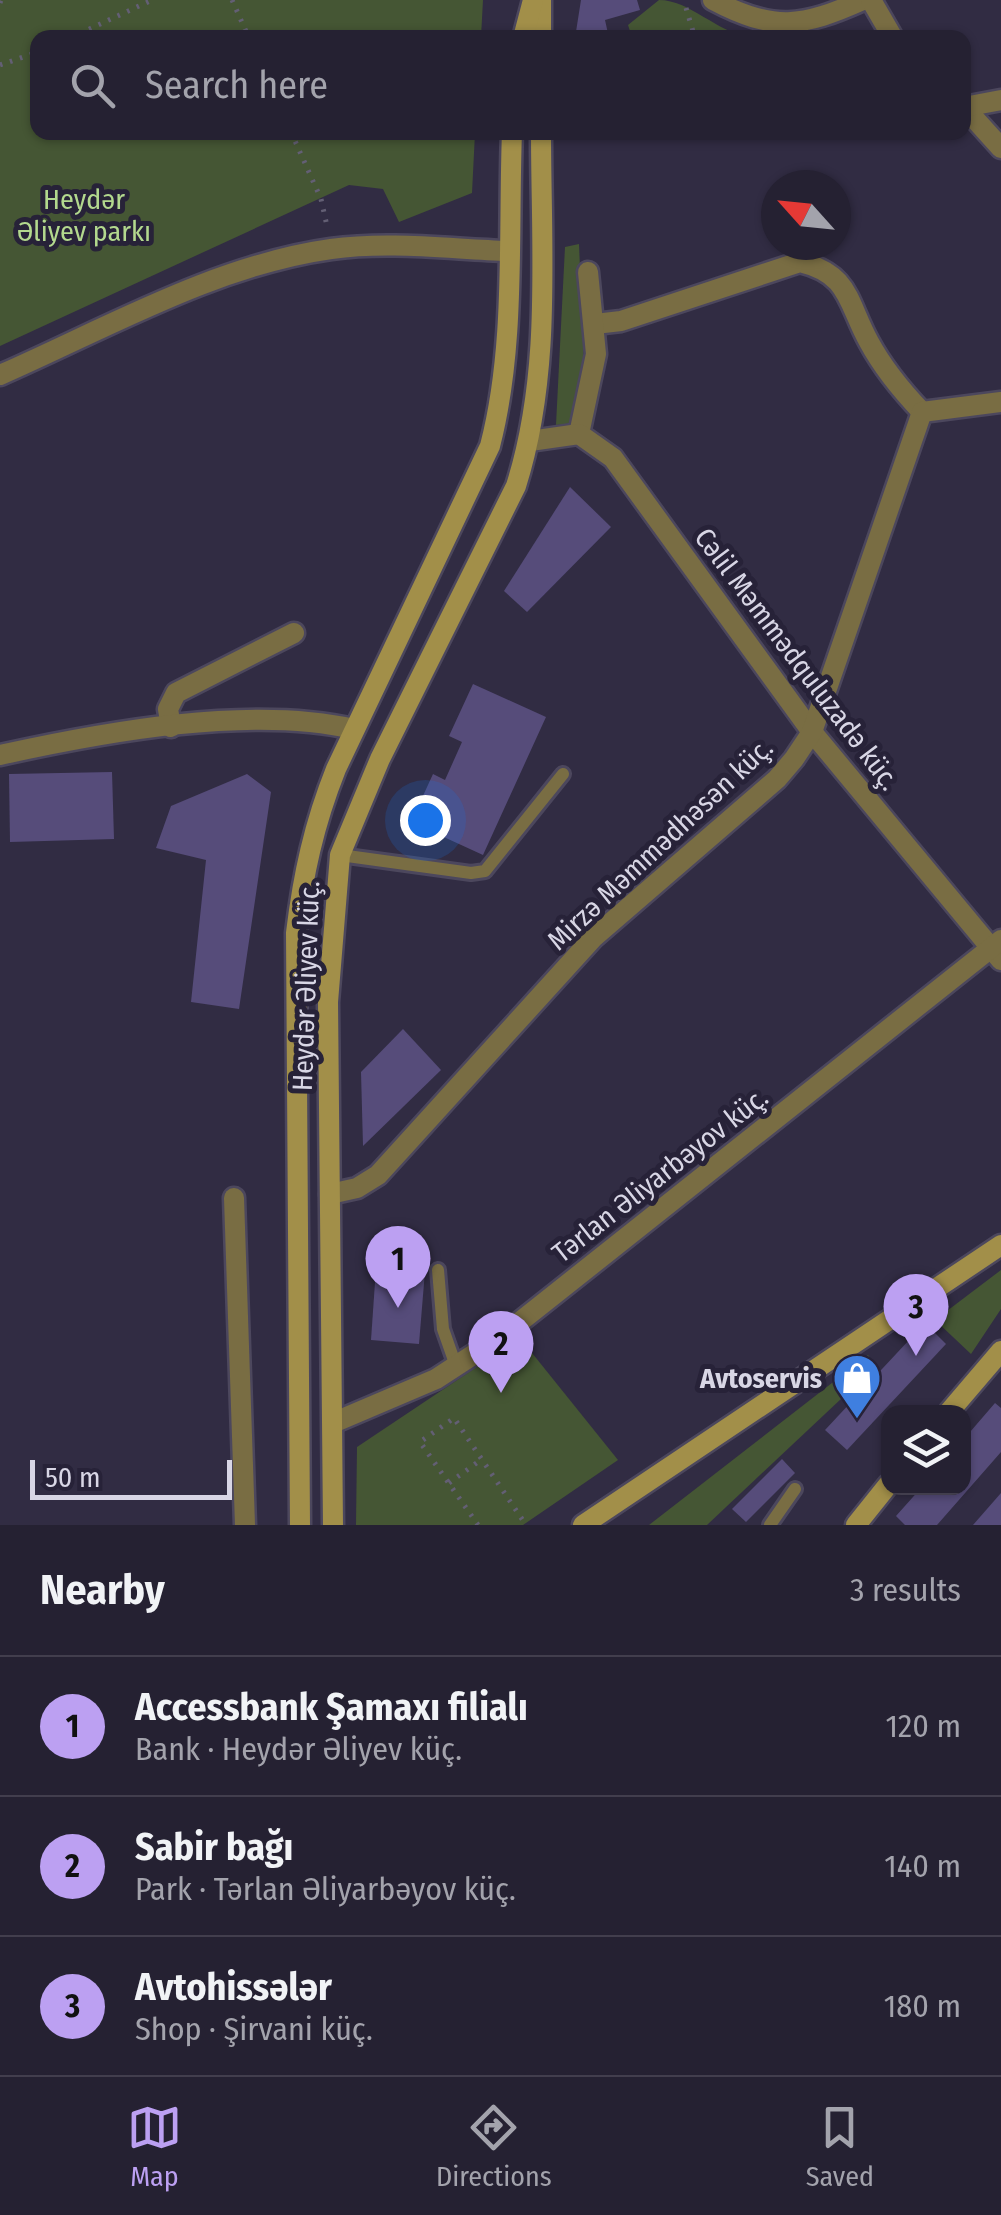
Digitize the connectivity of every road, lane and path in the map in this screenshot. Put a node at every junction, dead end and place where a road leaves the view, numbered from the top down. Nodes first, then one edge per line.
1 (152, 0) edge
2 (232, 0) edge
3 (533, 0) edge
4 (540, 0) edge
5 (713, 0) edge
6 (867, 0) edge
7 (686, 8) dead end
8 (87, 30) edge
9 (245, 30) edge
10 (525, 30) edge
11 (541, 30) edge
12 (693, 30) edge
13 (888, 30) edge
14 (30, 55) edge
15 (0, 65) edge
16 (1001, 100) edge
17 (971, 106) edge
18 (971, 115) edge
19 (295, 140) edge
20 (512, 140) edge
21 (541, 140) edge
22 (1001, 148) edge
23 (332, 248) junction
24 (508, 251) junction
25 (588, 272) dead end
26 (595, 324) junction
27 (0, 375) edge
28 (1001, 402) edge
29 (922, 412) junction
30 (579, 434) junction
31 (530, 441) junction
32 (294, 633) dead end
33 (172, 727) junction
34 (354, 729) junction
35 (812, 732) junction
36 (0, 755) edge
37 (563, 774) dead end
38 (340, 856) junction
39 (998, 949) edge
40 (330, 1194) junction
41 (234, 1198) dead end
42 (1001, 1245) edge
43 (438, 1270) dead end
44 (1001, 1351) edge
45 (456, 1366) junction
46 (954, 1405) edge
47 (335, 1422) junction
48 (482, 1459) junction
49 (449, 1483) junction
50 (795, 1489) dead end
51 (881, 1494) edge
52 (244, 1525) edge
53 (300, 1525) edge
54 (333, 1525) edge
55 (478, 1525) edge
56 (526, 1525) edge
57 (582, 1525) edge
58 (770, 1525) edge
59 (856, 1525) edge

1 - 8 path
2 - 9 path
3 - 10 street
4 - 11 street
5 - 6 street
6 - 13 street
7 - 12 path
14 - 15 path
16 - 17 street
18 - 22 street
19 - 23 path
20 - 24 street
21 - 31 street, Heydər Əliyev küç.
23 - 24 street
23 - 27 street
24 - 34 street
25 - 26 street
26 - 29 street
26 - 30 street
28 - 29 street
29 - 35 street, Mirzə Məmmədhəsən küç.
30 - 31 street
30 - 35 street, Cəlil Məmmədquluzadə küç.
31 - 38 street, Heydər Əliyev küç.
32 - 33 street
33 - 34 street
33 - 36 street
34 - 53 street
35 - 39 street, Cəlil Məmmədquluzadə küç.
35 - 40 street, Mirzə Məmmədhəsən küç.
37 - 38 lane
38 - 40 street, Heydər Əliyev küç.
39 - 45 street, Tərlan Əliyarbəyov küç.
40 - 47 street, Heydər Əliyev küç.
41 - 52 street
42 - 57 street
43 - 45 lane
44 - 46 street
45 - 47 street, Tərlan Əliyarbəyov küç.
47 - 54 street, Heydər Əliyev küç.
48 - 49 path
48 - 49 path
48 - 56 path
49 - 55 path
50 - 58 lane
51 - 59 street

